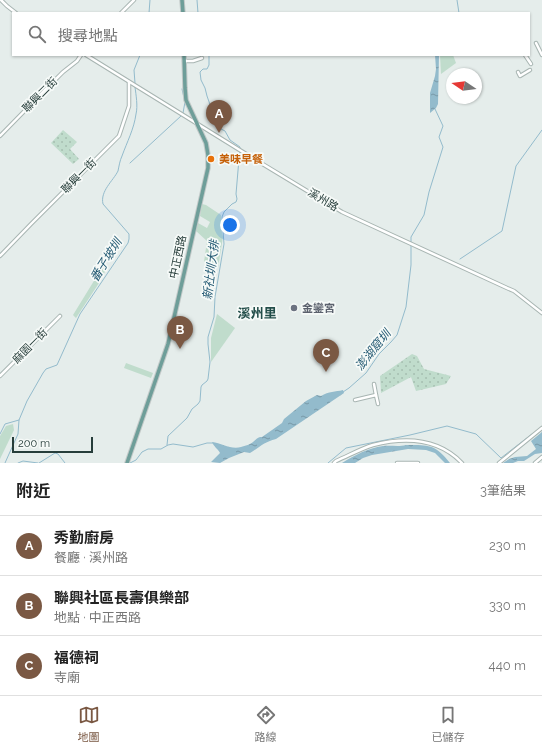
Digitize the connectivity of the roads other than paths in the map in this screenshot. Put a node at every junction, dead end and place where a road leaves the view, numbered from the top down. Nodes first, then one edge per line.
1 (1, 0) edge
2 (134, 0) edge
3 (182, 0) edge
4 (15, 12) edge
5 (123, 12) edge
6 (183, 12) edge
7 (536, 44) dead end
8 (542, 55) edge
9 (80, 56) edge
10 (88, 56) edge
11 (184, 56) edge
12 (526, 56) edge
13 (202, 58) dead end
14 (184, 61) junction
15 (531, 64) dead end
16 (530, 70) dead end
17 (518, 72) dead end
18 (129, 82) junction
19 (197, 124) junction
20 (0, 136) edge
21 (0, 256) edge
22 (542, 313) edge
23 (60, 316) dead end
24 (0, 376) edge
25 (374, 384) dead end
26 (376, 395) junction
27 (355, 400) dead end
28 (378, 404) dead end
29 (542, 428) edge
30 (542, 457) edge
31 (127, 462) edge
32 (334, 463) edge
33 (397, 463) edge
34 (418, 463) edge
35 (462, 463) edge
36 (499, 463) edge
37 (535, 463) edge

1 - 4 street
2 - 5 street
3 - 6 main road
7 - 8 street
9 - 20 street, 聯興二街
10 - 18 street
11 - 14 main road, 中正西路
12 - 15 street
13 - 14 street
14 - 19 main road, 中正西路
16 - 17 street
18 - 19 street
18 - 21 street, 聯興一街
19 - 22 street, 溪州路
19 - 31 main road, 中正西路
23 - 24 street, 麻園一街
25 - 26 street
26 - 27 street
26 - 28 street
29 - 36 street
30 - 37 street
32 - 35 street
33 - 34 street

